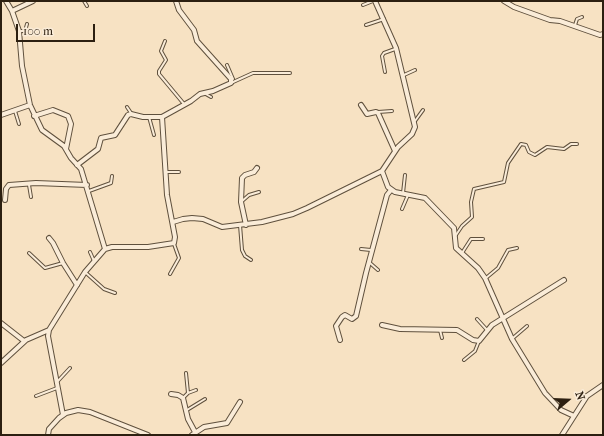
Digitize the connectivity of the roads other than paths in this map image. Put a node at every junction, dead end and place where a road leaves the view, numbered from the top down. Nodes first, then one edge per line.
1 (6, 1) edge
2 (32, 1) edge
3 (84, 1) edge
4 (176, 1) edge
5 (374, 1) edge
6 (504, 1) edge
7 (363, 5) dead end
8 (87, 6) dead end
9 (12, 11) junction
10 (582, 17) dead end
11 (385, 19) junction
12 (27, 24) dead end
13 (366, 25) dead end
14 (575, 25) junction
15 (19, 31) junction
16 (603, 34) edge
17 (165, 41) dead end
18 (396, 48) junction
19 (227, 65) dead end
20 (416, 70) dead end
21 (385, 72) dead end
22 (290, 73) dead end
23 (404, 75) junction
24 (232, 82) junction
25 (203, 93) junction
26 (211, 97) dead end
27 (184, 104) junction
28 (362, 104) dead end
29 (30, 105) junction
30 (126, 107) dead end
31 (14, 110) junction
32 (424, 110) dead end
33 (392, 111) dead end
34 (377, 112) junction
35 (131, 114) junction
36 (1, 115) edge
37 (34, 116) junction
38 (149, 117) junction
39 (162, 117) junction
40 (414, 122) junction
41 (19, 124) dead end
42 (154, 134) dead end
43 (577, 144) dead end
44 (66, 149) junction
45 (395, 151) junction
46 (77, 165) junction
47 (257, 168) dead end
48 (382, 171) junction
49 (166, 172) junction
50 (179, 172) dead end
51 (404, 175) dead end
52 (112, 176) dead end
53 (29, 185) junction
54 (87, 185) junction
55 (390, 190) junction
56 (89, 191) junction
57 (259, 192) dead end
58 (403, 193) junction
59 (409, 194) junction
60 (31, 197) dead end
61 (5, 200) dead end
62 (241, 202) junction
63 (402, 210) dead end
64 (173, 222) junction
65 (246, 224) junction
66 (240, 225) junction
67 (49, 238) dead end
68 (454, 238) junction
69 (483, 239) dead end
70 (174, 243) junction
71 (517, 248) dead end
72 (105, 249) junction
73 (362, 249) dead end
74 (372, 250) junction
75 (90, 252) dead end
76 (29, 253) dead end
77 (461, 254) junction
78 (251, 260) dead end
79 (94, 261) junction
80 (369, 262) junction
81 (63, 263) junction
82 (378, 270) dead end
83 (85, 272) junction
84 (170, 274) dead end
85 (485, 278) junction
86 (564, 280) dead end
87 (77, 285) junction
88 (115, 293) dead end
89 (503, 318) junction
90 (477, 319) dead end
91 (1, 323) edge
92 (382, 325) dead end
93 (527, 326) dead end
94 (440, 328) junction
95 (49, 330) junction
96 (487, 330) junction
97 (442, 338) dead end
98 (512, 339) junction
99 (340, 340) dead end
100 (24, 341) junction
101 (479, 341) junction
102 (464, 360) dead end
103 (1, 363) edge
104 (70, 368) dead end
105 (186, 373) dead end
106 (603, 385) edge
107 (57, 386) junction
108 (196, 390) dead end
109 (188, 393) junction
110 (172, 394) dead end
111 (36, 396) dead end
112 (183, 398) junction
113 (205, 399) dead end
114 (240, 402) dead end
115 (186, 410) junction
116 (62, 415) junction
117 (574, 416) junction
118 (139, 434) edge
119 (193, 434) edge
120 (48, 435) edge
121 (148, 435) edge
122 (562, 435) edge

1 - 9 street
2 - 9 street
3 - 8 lane
4 - 24 street
5 - 7 lane
5 - 11 street
6 - 14 street
9 - 15 street
10 - 14 lane
11 - 13 lane
11 - 18 street
12 - 15 lane
14 - 16 street
15 - 29 street
17 - 27 lane
18 - 21 lane
18 - 23 street
19 - 24 lane
20 - 23 lane
22 - 24 lane
23 - 40 street
24 - 25 street
25 - 26 lane
25 - 27 street
27 - 39 street
28 - 34 street
29 - 31 street
29 - 37 street
30 - 35 lane
31 - 36 street
31 - 41 lane
32 - 40 lane
33 - 34 lane
34 - 45 street
35 - 38 street
35 - 46 street
37 - 44 street
37 - 44 street
38 - 39 street
38 - 42 lane
39 - 49 street
40 - 45 street
43 - 68 lane
44 - 46 street
45 - 48 street
46 - 54 street
47 - 62 street
48 - 55 street
48 - 65 street
49 - 50 lane
49 - 64 street
51 - 58 lane
52 - 56 lane
53 - 54 street
53 - 60 lane
53 - 61 street
54 - 56 street
55 - 58 street
55 - 74 street
56 - 72 street
57 - 62 lane
58 - 59 street
59 - 63 lane
59 - 68 street
62 - 65 street
64 - 66 street
64 - 70 street
65 - 66 street
66 - 78 lane
67 - 81 street
68 - 77 street
69 - 77 lane
70 - 72 street
70 - 84 lane
71 - 85 lane
72 - 79 street
73 - 74 lane
74 - 80 street
75 - 79 lane
76 - 81 lane
77 - 85 street
79 - 83 street
80 - 82 lane
80 - 99 street
81 - 87 street
83 - 87 street
83 - 88 lane
85 - 89 street
86 - 89 street
87 - 95 street
89 - 96 street
89 - 98 street
90 - 96 lane
91 - 100 street
92 - 94 street
93 - 98 lane
94 - 97 lane
94 - 101 street
95 - 100 street
95 - 107 street
96 - 101 street
98 - 117 street
100 - 103 street
101 - 102 lane
104 - 107 lane
105 - 109 lane
106 - 117 street
107 - 111 lane
107 - 116 street
108 - 109 lane
109 - 112 lane
110 - 112 street
112 - 115 street
113 - 115 lane
114 - 119 street
115 - 119 street
116 - 118 street
116 - 120 street
117 - 122 street
118 - 121 street

